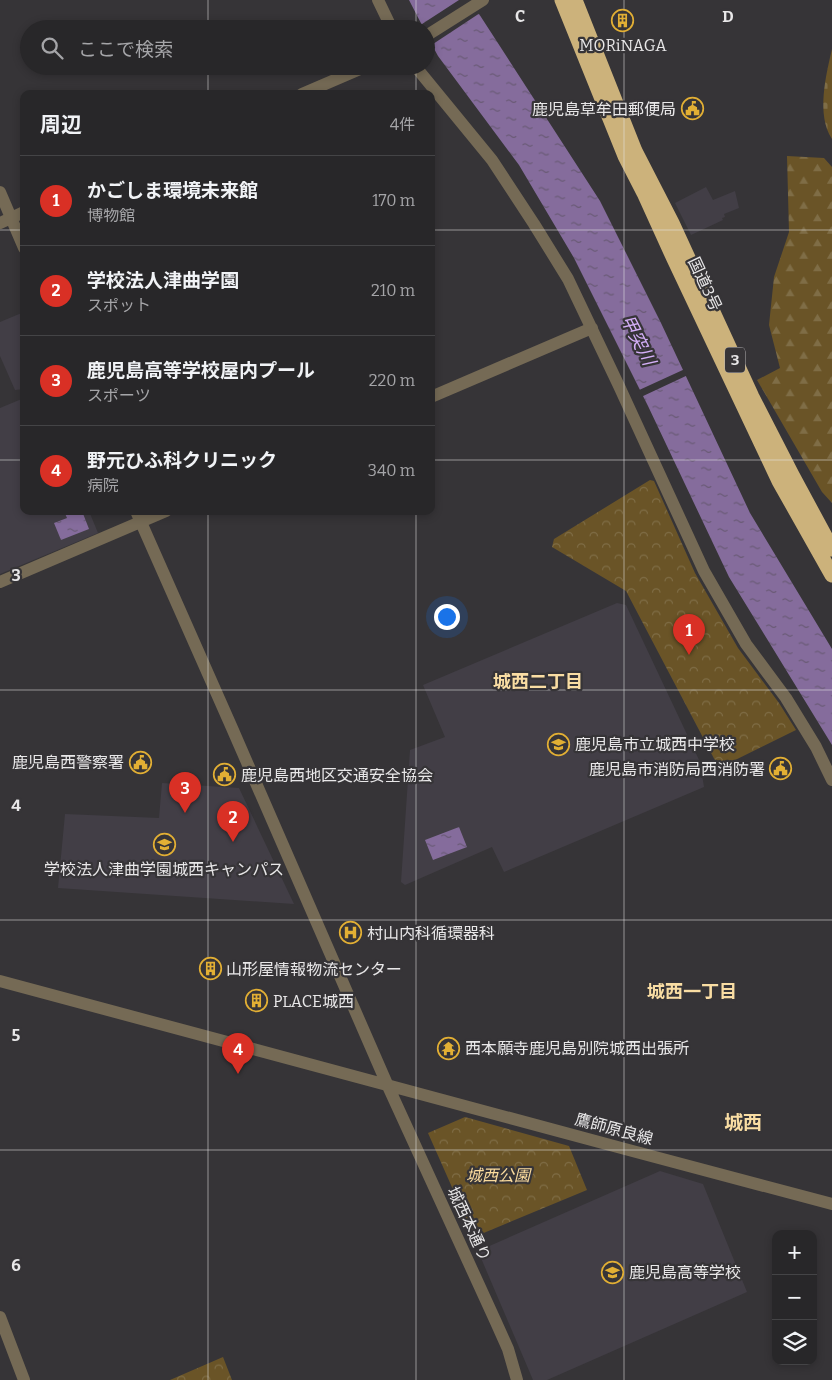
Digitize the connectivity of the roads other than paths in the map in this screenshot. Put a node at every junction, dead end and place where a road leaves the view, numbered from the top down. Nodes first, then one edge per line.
1 (378, 0) edge
2 (483, 0) edge
3 (562, 0) edge
4 (575, 0) edge
5 (388, 20) edge
6 (435, 30) edge
7 (345, 75) edge
8 (422, 75) edge
9 (311, 90) edge
10 (435, 90) edge
11 (435, 90) edge
12 (0, 192) edge
13 (20, 214) edge
14 (6, 220) edge
15 (20, 242) edge
16 (592, 328) junction
17 (435, 395) edge
18 (138, 517) edge
19 (832, 549) edge
20 (832, 575) edge
21 (0, 582) edge
22 (832, 780) edge
23 (0, 981) edge
24 (388, 1084) junction
25 (832, 1204) edge
26 (0, 1317) edge
27 (24, 1380) edge
28 (517, 1380) edge

1 - 5 street
2 - 6 street
3 - 20 highway, 国道3号 / 3
4 - 19 highway, 国道3号 / 3
7 - 9 street
8 - 11 street
10 - 16 street
12 - 14 street
13 - 14 street
14 - 15 street
16 - 17 street
16 - 22 street
18 - 21 street
18 - 24 street, 城西本通り
23 - 24 street, 鷹師原良線
24 - 25 street, 鷹師原良線
24 - 28 street, 城西本通り
26 - 27 street

